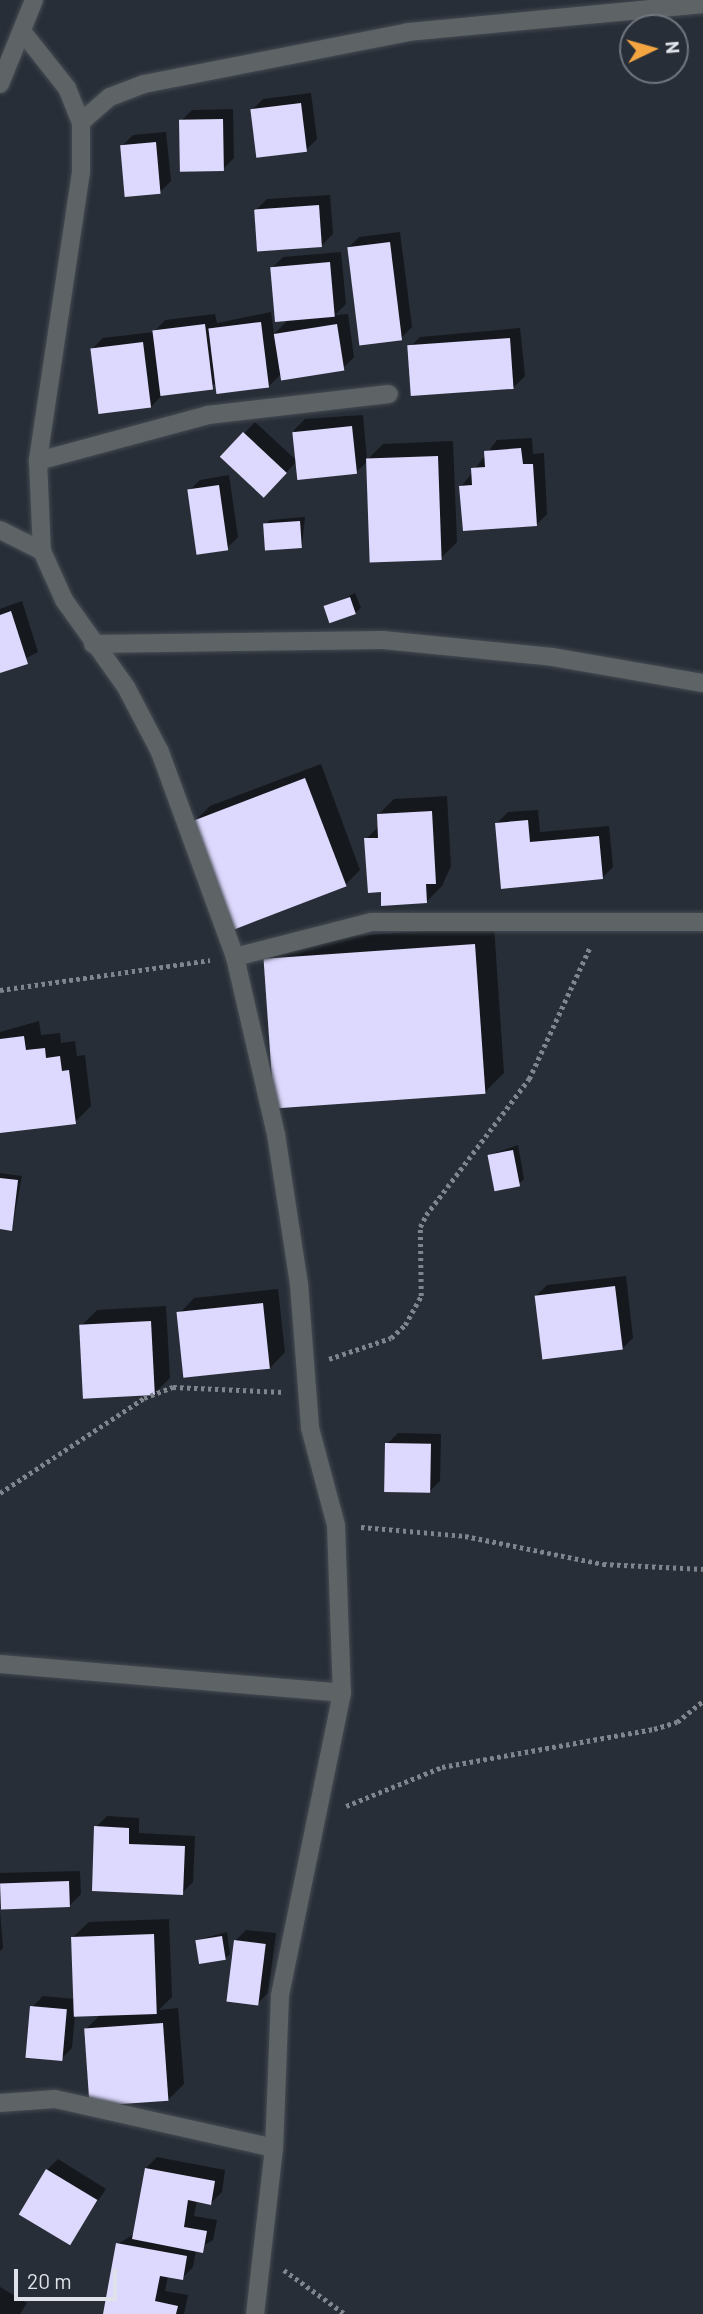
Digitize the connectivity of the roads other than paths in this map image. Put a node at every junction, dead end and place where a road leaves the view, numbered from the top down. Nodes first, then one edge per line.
1 (34, 0) edge
2 (703, 4) edge
3 (25, 35) junction
4 (2, 81) edge
5 (80, 122) junction
6 (389, 394) dead end
7 (38, 460) junction
8 (0, 530) edge
9 (42, 551) junction
10 (93, 644) junction
11 (703, 683) edge
12 (703, 922) edge
13 (235, 957) junction
14 (0, 1664) edge
15 (342, 1693) junction
16 (0, 2103) edge
17 (274, 2148) junction
18 (255, 2314) edge

1 - 3 street
2 - 5 street
3 - 4 street
3 - 5 street
5 - 7 street
6 - 7 street
7 - 9 street
8 - 9 street
9 - 10 street
10 - 11 street
10 - 13 street
12 - 13 street
13 - 15 street
14 - 15 street
15 - 17 street
16 - 17 street
17 - 18 street

